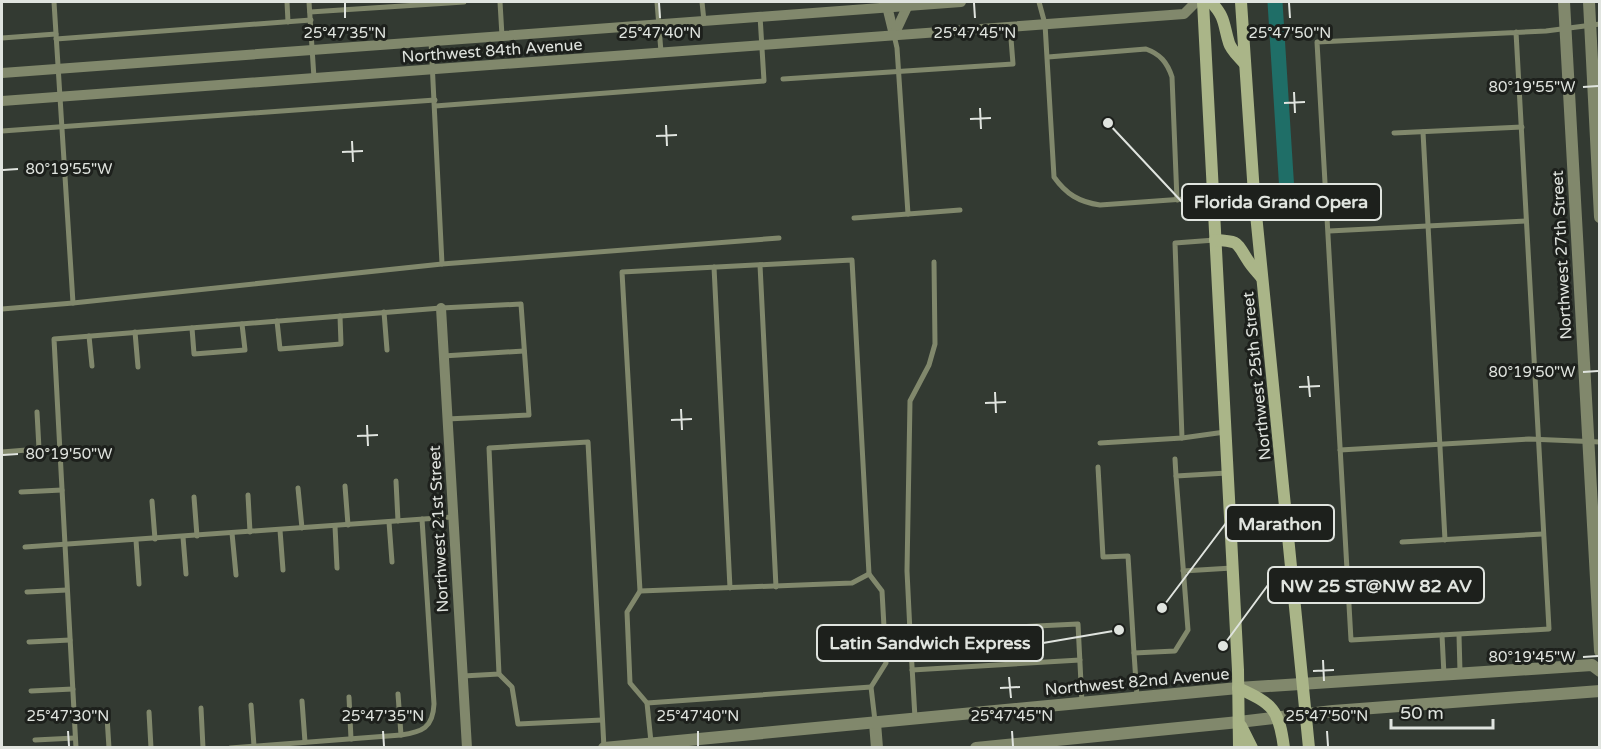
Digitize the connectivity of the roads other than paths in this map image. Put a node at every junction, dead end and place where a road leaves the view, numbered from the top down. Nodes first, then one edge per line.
1 (54, 2) edge
2 (287, 2) edge
3 (309, 2) edge
4 (464, 2) edge
5 (500, 2) edge
6 (657, 2) edge
7 (702, 2) edge
8 (961, 2) edge
9 (1039, 2) edge
10 (1196, 2) edge
11 (1203, 2) edge
12 (1211, 2) edge
13 (1241, 2) edge
14 (1564, 2) edge
15 (1589, 2) edge
16 (908, 3) edge
17 (887, 4) edge
18 (310, 12) junction
19 (760, 16) junction
20 (311, 20) junction
21 (704, 21) junction
22 (288, 22) junction
23 (659, 24) junction
24 (1045, 24) junction
25 (1594, 24) edge
26 (1010, 26) junction
27 (1565, 27) junction
28 (1516, 32) junction
29 (894, 35) junction
30 (502, 36) junction
31 (56, 37) junction
32 (2, 38) edge
33 (431, 41) junction
34 (762, 45) junction
35 (312, 50) junction
36 (661, 52) junction
37 (1048, 57) junction
38 (1244, 64) junction
39 (58, 69) junction
40 (433, 69) junction
41 (898, 71) junction
42 (2, 73) edge
43 (314, 78) junction
44 (783, 79) dead end
45 (60, 97) junction
46 (2, 101) edge
47 (435, 103) junction
48 (62, 127) junction
49 (1522, 127) junction
50 (2, 131) edge
51 (1423, 132) junction
52 (1394, 133) dead end
53 (1212, 196) junction
54 (1177, 200) junction
55 (960, 210) dead end
56 (908, 214) junction
57 (1599, 217) edge
58 (854, 218) dead end
59 (1526, 221) junction
60 (1428, 226) junction
61 (1329, 231) junction
62 (778, 238) dead end
63 (1215, 240) junction
64 (934, 262) dead end
65 (442, 264) junction
66 (760, 265) junction
67 (714, 267) junction
68 (1262, 279) junction
69 (73, 303) junction
70 (441, 308) junction
71 (2, 309) edge
72 (384, 312) junction
73 (340, 316) junction
74 (277, 321) junction
75 (242, 324) junction
76 (192, 328) junction
77 (135, 332) junction
78 (90, 336) junction
79 (387, 350) dead end
80 (524, 351) junction
81 (443, 356) junction
82 (92, 366) dead end
83 (138, 367) dead end
84 (37, 412) dead end
85 (447, 419) junction
86 (1225, 432) junction
87 (1182, 438) junction
88 (1538, 439) junction
89 (1593, 441) edge
90 (1100, 443) dead end
91 (1440, 445) junction
92 (39, 449) junction
93 (1340, 450) junction
94 (2, 452) edge
95 (60, 452) junction
96 (1175, 459) dead end
97 (1098, 467) dead end
98 (1227, 473) junction
99 (1176, 476) junction
100 (396, 481) dead end
101 (345, 486) dead end
102 (298, 488) dead end
103 (62, 490) junction
104 (21, 492) dead end
105 (248, 495) dead end
106 (194, 497) dead end
107 (152, 501) dead end
108 (452, 517) junction
109 (422, 519) junction
110 (398, 521) junction
111 (389, 522) junction
112 (348, 525) junction
113 (335, 526) junction
114 (302, 528) junction
115 (280, 530) junction
116 (250, 532) junction
117 (232, 533) junction
118 (1543, 534) junction
119 (197, 536) junction
120 (183, 537) junction
121 (155, 539) junction
122 (136, 540) junction
123 (1445, 540) junction
124 (1402, 542) dead end
125 (65, 545) junction
126 (25, 548) dead end
127 (392, 562) dead end
128 (337, 568) dead end
129 (1232, 568) junction
130 (283, 570) dead end
131 (1183, 572) junction
132 (186, 574) dead end
133 (869, 574) junction
134 (236, 575) dead end
135 (138, 584) dead end
136 (776, 587) junction
137 (730, 588) junction
138 (67, 590) junction
139 (640, 591) junction
140 (27, 592) dead end
141 (910, 632) junction
142 (1442, 635) junction
143 (1459, 635) junction
144 (70, 640) junction
145 (29, 642) dead end
146 (1599, 651) edge
147 (1134, 653) junction
148 (1080, 660) junction
149 (912, 670) junction
150 (1599, 671) edge
151 (499, 674) junction
152 (1460, 674) junction
153 (1444, 675) junction
154 (462, 676) junction
155 (1304, 684) junction
156 (872, 687) junction
157 (1238, 688) junction
158 (73, 689) junction
159 (31, 691) dead end
160 (1599, 691) edge
161 (398, 694) dead end
162 (349, 697) dead end
163 (1137, 698) junction
164 (302, 701) dead end
165 (647, 703) junction
166 (1082, 703) junction
167 (251, 705) dead end
168 (201, 708) dead end
169 (149, 712) dead end
170 (1307, 714) junction
171 (107, 717) dead end
172 (1278, 718) junction
173 (915, 719) junction
174 (602, 720) junction
175 (1239, 722) junction
176 (875, 723) junction
177 (401, 735) junction
178 (75, 738) junction
179 (351, 739) junction
180 (35, 740) dead end
181 (305, 742) junction
182 (1090, 742) edge
183 (651, 744) junction
184 (1056, 744) edge
185 (254, 746) junction
186 (76, 747) edge
187 (109, 747) edge
188 (150, 747) edge
189 (203, 747) edge
190 (230, 747) edge
191 (467, 747) edge
192 (604, 747) edge
193 (877, 747) edge
194 (976, 747) edge
195 (1239, 747) edge
196 (1252, 747) edge
197 (1284, 747) edge
198 (1301, 747) edge
199 (1309, 747) edge

1 - 31 lane
2 - 22 lane
3 - 18 lane
4 - 18 lane
5 - 30 lane
6 - 23 lane
7 - 21 lane
8 - 16 street, Northwest 84th Avenue
9 - 24 lane
10 - 24 street, Northwest 84th Avenue
11 - 53 main road, Northwest 25th Street
12 - 38 main road
13 - 38 main road, Northwest 25th Street
14 - 27 street, Northwest 27th Street
15 - 25 street
16 - 17 street, Northwest 84th Avenue
16 - 29 street
17 - 19 street, Northwest 84th Avenue
17 - 29 street
18 - 20 lane
19 - 21 street, Northwest 84th Avenue
19 - 34 lane
20 - 22 lane
20 - 35 lane
21 - 23 street, Northwest 84th Avenue
22 - 31 lane
23 - 30 street, Northwest 84th Avenue
23 - 36 lane
24 - 26 street, Northwest 84th Avenue
24 - 37 lane
25 - 27 lane
25 - 57 street
26 - 29 street, Northwest 84th Avenue
26 - 41 lane
27 - 28 lane
27 - 89 street, Northwest 27th Street
28 - 49 lane
28 - 61 lane
29 - 34 street, Northwest 84th Avenue
29 - 41 lane
30 - 33 street, Northwest 84th Avenue
31 - 32 lane
31 - 39 lane
33 - 35 street, Northwest 84th Avenue
33 - 40 lane
34 - 36 street, Northwest 84th Avenue
34 - 47 lane
35 - 39 street, Northwest 84th Avenue
35 - 43 lane
36 - 40 street, Northwest 84th Avenue
37 - 54 lane
37 - 54 lane
38 - 68 main road, Northwest 25th Street
39 - 42 street, Northwest 84th Avenue
39 - 45 lane
40 - 43 street, Northwest 84th Avenue
40 - 47 lane
41 - 44 lane
41 - 56 lane
43 - 45 street, Northwest 84th Avenue
45 - 46 street, Northwest 84th Avenue
45 - 48 lane
47 - 48 lane
47 - 65 lane
48 - 50 lane
48 - 69 lane
49 - 51 lane
49 - 59 lane
51 - 52 lane
51 - 60 lane
53 - 54 lane
53 - 63 main road, Northwest 25th Street
55 - 56 lane
56 - 58 lane
59 - 60 lane
59 - 88 lane
60 - 61 lane
60 - 91 lane
61 - 93 lane
62 - 65 lane
63 - 68 main road
63 - 86 main road, Northwest 25th Street
63 - 87 lane
64 - 141 lane
65 - 69 lane
66 - 67 lane
66 - 133 lane
66 - 136 lane
67 - 137 lane
67 - 139 lane
68 - 155 main road, Northwest 25th Street
69 - 71 lane
70 - 72 lane
70 - 80 lane
70 - 81 street, Northwest 21st Street
72 - 73 lane
72 - 79 lane
73 - 74 lane
73 - 74 lane
74 - 75 lane
75 - 76 lane
75 - 76 lane
76 - 77 lane
77 - 78 lane
77 - 83 lane
78 - 82 lane
78 - 95 lane
80 - 81 lane
80 - 85 lane
81 - 85 street, Northwest 21st Street
84 - 92 lane
85 - 108 street, Northwest 21st Street
86 - 87 lane
86 - 98 main road, Northwest 25th Street
87 - 90 lane
88 - 89 lane
88 - 91 lane
88 - 118 lane
89 - 146 street, Northwest 27th Street
91 - 93 lane
91 - 123 lane
92 - 94 lane
92 - 95 lane
93 - 142 lane
95 - 103 lane
96 - 99 lane
97 - 147 lane
98 - 99 lane
98 - 129 main road, Northwest 25th Street
99 - 131 lane
100 - 110 lane
101 - 112 lane
102 - 114 lane
103 - 104 lane
103 - 125 lane
105 - 116 lane
106 - 119 lane
107 - 121 lane
108 - 109 lane
108 - 154 street, Northwest 21st Street
109 - 110 lane
109 - 177 lane
110 - 111 lane
111 - 112 lane
111 - 127 lane
112 - 113 lane
113 - 114 lane
113 - 128 lane
114 - 115 lane
115 - 116 lane
115 - 130 lane
116 - 117 lane
117 - 119 lane
117 - 134 lane
118 - 123 lane
118 - 143 lane
119 - 120 lane
120 - 121 lane
120 - 132 lane
121 - 122 lane
122 - 125 lane
122 - 135 lane
123 - 124 lane
125 - 126 lane
125 - 138 lane
129 - 131 lane
129 - 157 main road, Northwest 25th Street
131 - 147 lane
133 - 136 lane
133 - 156 lane
136 - 137 lane
137 - 139 lane
138 - 140 lane
138 - 144 lane
139 - 165 lane
141 - 148 lane
141 - 149 lane
142 - 143 lane
142 - 153 lane
143 - 152 lane
144 - 145 lane
144 - 158 lane
147 - 163 lane
148 - 149 lane
148 - 166 lane
149 - 173 lane
150 - 152 street, Northwest 82nd Avenue
151 - 154 lane
151 - 174 lane
151 - 174 lane
152 - 153 street, Northwest 82nd Avenue
153 - 155 street, Northwest 82nd Avenue
154 - 191 street, Northwest 21st Street
155 - 157 street, Northwest 82nd Avenue
155 - 170 main road, Northwest 25th Street
156 - 165 lane
156 - 176 lane
157 - 163 street, Northwest 82nd Avenue
157 - 172 main road
157 - 175 main road, Northwest 25th Street
158 - 159 lane
158 - 178 lane
160 - 170 street
161 - 177 lane
162 - 179 lane
163 - 166 street, Northwest 82nd Avenue
164 - 181 lane
165 - 183 lane
166 - 173 street, Northwest 82nd Avenue
167 - 185 lane
168 - 189 lane
169 - 188 lane
170 - 172 street
170 - 198 main road
170 - 199 main road, Northwest 25th Street
171 - 187 lane
172 - 175 street
172 - 197 main road
173 - 176 street, Northwest 82nd Avenue
174 - 192 lane
175 - 182 street
175 - 195 main road, Northwest 25th Street
175 - 196 main road
176 - 183 street, Northwest 82nd Avenue
176 - 193 street
177 - 179 lane
178 - 180 lane
178 - 186 lane
179 - 181 lane
181 - 185 lane
182 - 184 street
183 - 192 street, Northwest 82nd Avenue
184 - 194 street
185 - 190 lane

